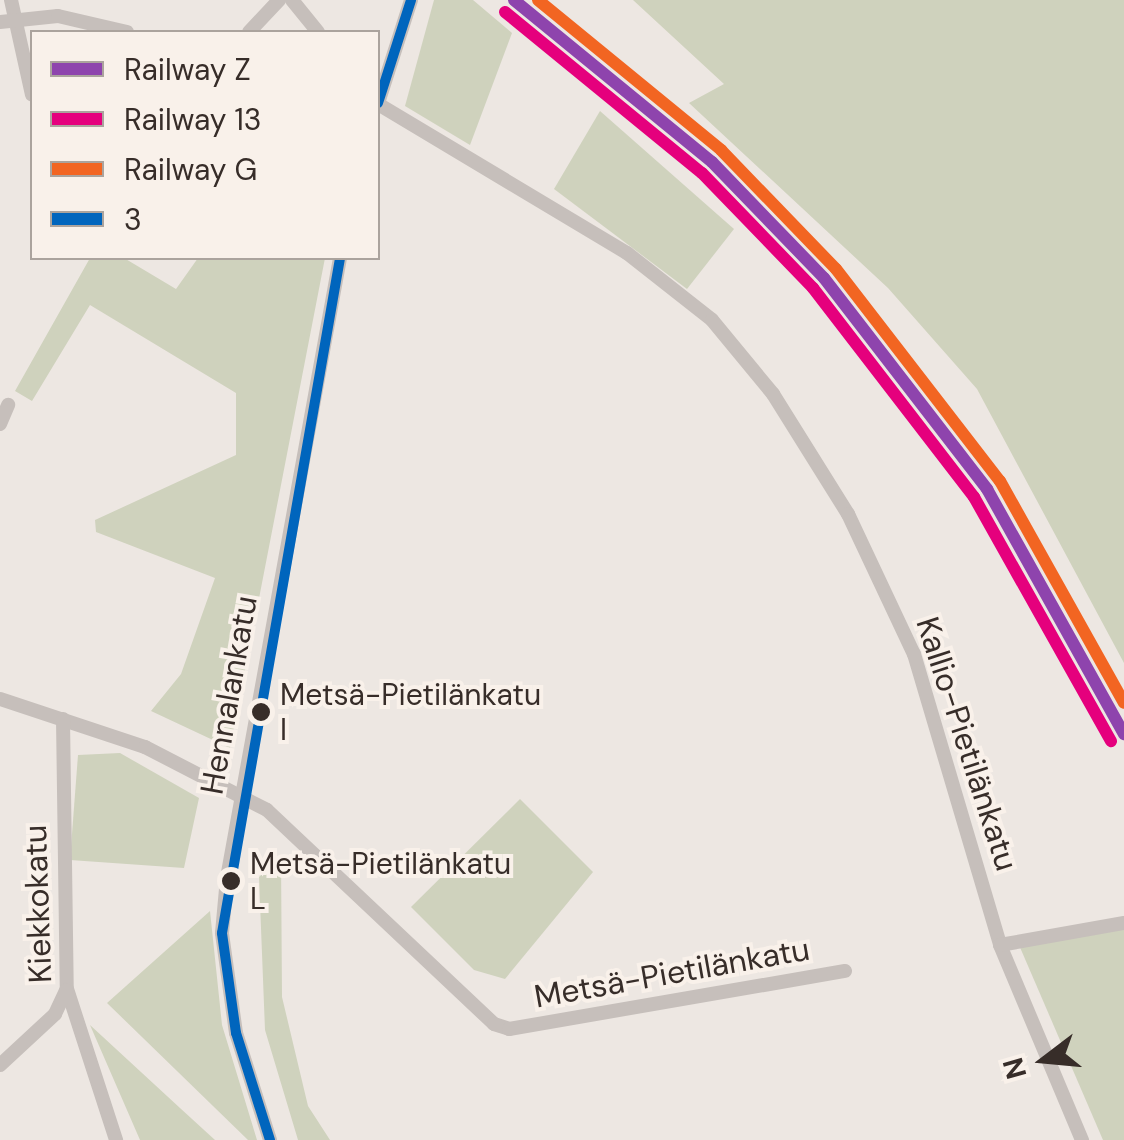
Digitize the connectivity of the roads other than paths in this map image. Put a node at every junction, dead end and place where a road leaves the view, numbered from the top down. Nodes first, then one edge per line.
1 (11, 0) edge
2 (279, 0) edge
3 (292, 0) edge
4 (410, 0) edge
5 (8, 21) edge
6 (119, 30) edge
7 (251, 30) edge
8 (316, 30) edge
9 (30, 89) edge
10 (380, 98) edge
11 (380, 105) edge
12 (340, 260) edge
13 (8, 405) dead end
14 (0, 424) edge
15 (0, 699) edge
16 (64, 719) junction
17 (239, 794) junction
18 (1124, 923) edge
19 (1000, 945) junction
20 (845, 971) dead end
21 (67, 990) junction
22 (0, 1066) edge
23 (116, 1140) edge
24 (270, 1140) edge
25 (1082, 1140) edge

1 - 5 street
2 - 7 street
3 - 8 street
4 - 10 street
5 - 6 street
5 - 9 street
11 - 19 street, Kallio-Pietilänkatu
12 - 17 street, Hennalankatu
13 - 14 street
15 - 16 street
16 - 17 street
16 - 21 street, Kiekkokatu
17 - 20 street, Metsä-Pietilänkatu
17 - 24 street, Hennalankatu
18 - 19 street
19 - 25 street, Kallio-Pietilänkatu
21 - 22 street
21 - 23 street, Kiekkokatu

